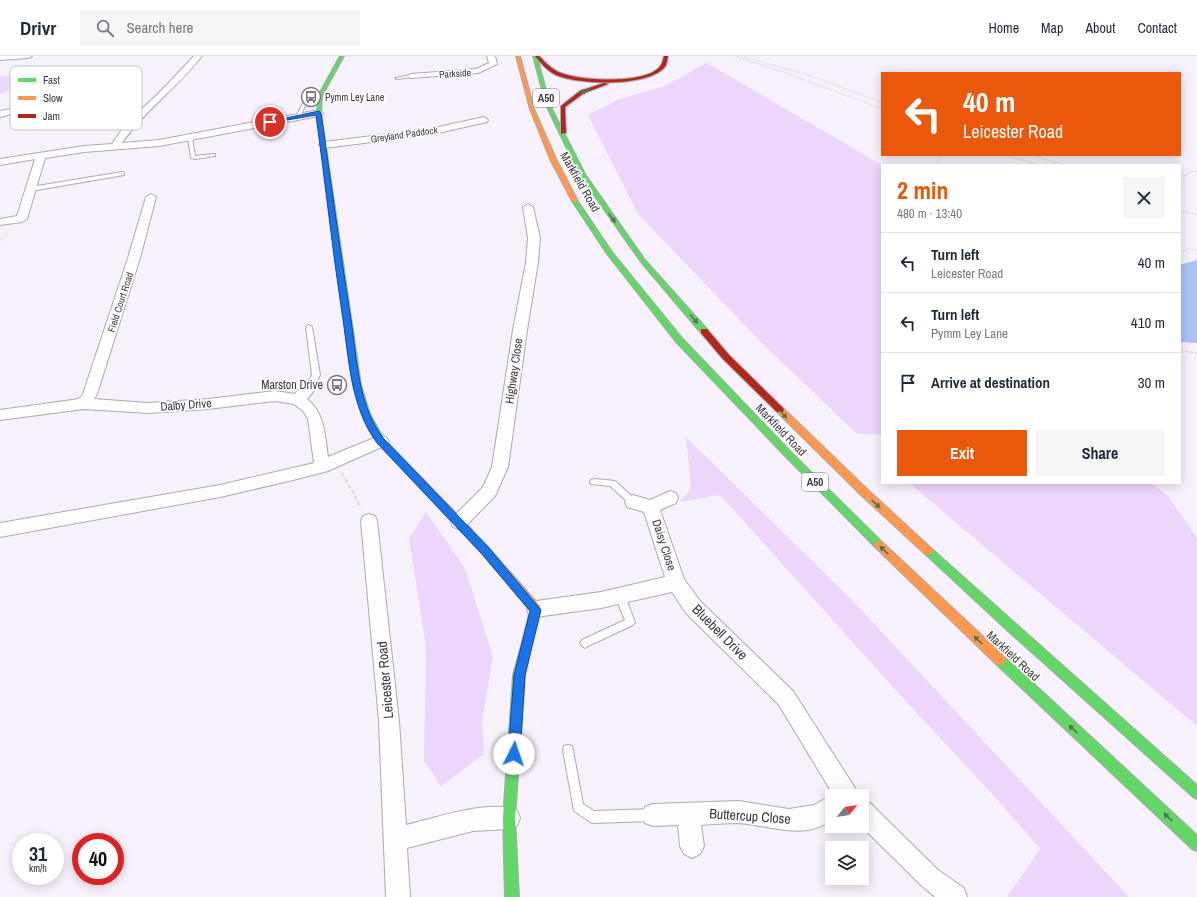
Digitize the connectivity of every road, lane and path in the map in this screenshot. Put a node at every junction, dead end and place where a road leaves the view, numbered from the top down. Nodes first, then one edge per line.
1 (28, 56) edge
2 (198, 56) edge
3 (342, 56) edge
4 (491, 56) edge
5 (518, 56) edge
6 (536, 56) edge
7 (666, 56) edge
8 (734, 56) edge
9 (742, 56) edge
10 (0, 58) edge
11 (411, 76) joint
12 (396, 78) dead end
13 (622, 80) junction
14 (309, 94) dead end
15 (881, 102) edge
16 (881, 109) edge
17 (10, 112) edge
18 (319, 113) junction
19 (0, 114) edge
20 (142, 114) edge
21 (298, 116) junction
22 (484, 120) dead end
23 (469, 127) dead end
24 (126, 130) edge
25 (563, 137) junction
26 (190, 138) junction
27 (115, 146) junction
28 (324, 147) junction
29 (213, 155) dead end
30 (41, 156) junction
31 (1009, 156) edge
32 (1035, 156) edge
33 (0, 162) edge
34 (1034, 164) edge
35 (1059, 164) edge
36 (1197, 171) edge
37 (122, 174) dead end
38 (1181, 177) edge
39 (31, 189) junction
40 (151, 197) dead end
41 (528, 207) dead end
42 (1181, 210) edge
43 (1197, 215) edge
44 (0, 222) edge
45 (1197, 250) edge
46 (1181, 253) edge
47 (309, 327) dead end
48 (1181, 351) edge
49 (1197, 353) edge
50 (309, 388) joint
51 (298, 400) junction
52 (84, 404) junction
53 (0, 415) edge
54 (380, 441) junction
55 (328, 464) junction
56 (594, 482) dead end
57 (670, 498) dead end
58 (633, 502) joint
59 (651, 507) junction
60 (369, 521) joint
61 (459, 522) junction
62 (0, 530) edge
63 (676, 583) junction
64 (620, 596) junction
65 (536, 610) junction
66 (585, 642) dead end
67 (568, 750) dead end
68 (843, 789) edge
69 (1197, 793) edge
70 (825, 811) edge
71 (688, 813) junction
72 (653, 815) joint
73 (509, 818) junction
74 (869, 818) edge
75 (396, 839) junction
76 (1197, 844) edge
77 (692, 846) dead end
78 (398, 897) edge
79 (512, 897) edge
80 (955, 897) edge

1 - 10 street
2 - 20 street
3 - 18 main road
4 - 11 street, Parkside
76 -> 5 main road, Markfield Road / A50
6 - 13 main road
6 - 25 main road, Markfield Road / A50
7 - 13 main road
8 - 16 path
9 - 15 path
11 - 12 lane
13 -> 25 main road
14 - 21 lane
17 - 19 street
18 - 21 street
18 - 28 main road
21 - 26 street
22 - 28 street, Greyland Paddock
23 - 28 street
24 - 27 street
25 -> 69 main road, Markfield Road / A50
26 - 27 street
26 - 29 lane
27 - 30 street
28 - 54 main road
30 - 33 street
30 - 39 street
31 - 34 path
32 - 35 path
36 - 38 path
37 - 39 lane
39 - 44 street
40 - 52 street, Field Court Road
41 - 61 street, Highway Close
42 - 43 path
45 - 46 path
47 - 50 lane
48 - 49 path
50 - 51 street
51 - 52 street, Dalby Drive
51 - 55 street
52 - 53 street, Dalby Drive
54 - 55 street
54 - 61 main road
55 - 60 path
55 - 62 street
56 - 58 lane
57 - 59 street, Daisy Close
58 - 59 street, Daisy Close
59 - 63 street, Daisy Close
60 - 75 street, Leicester Road
61 - 65 main road
63 - 64 street
63 - 68 street, Bluebell Drive
64 - 65 street
64 - 66 lane
65 - 73 main road
67 - 72 lane
70 - 71 street, Buttercup Close
71 - 72 street, Buttercup Close
71 - 77 street
73 - 75 street
73 - 79 main road
74 - 80 street
75 - 78 street, Leicester Road

